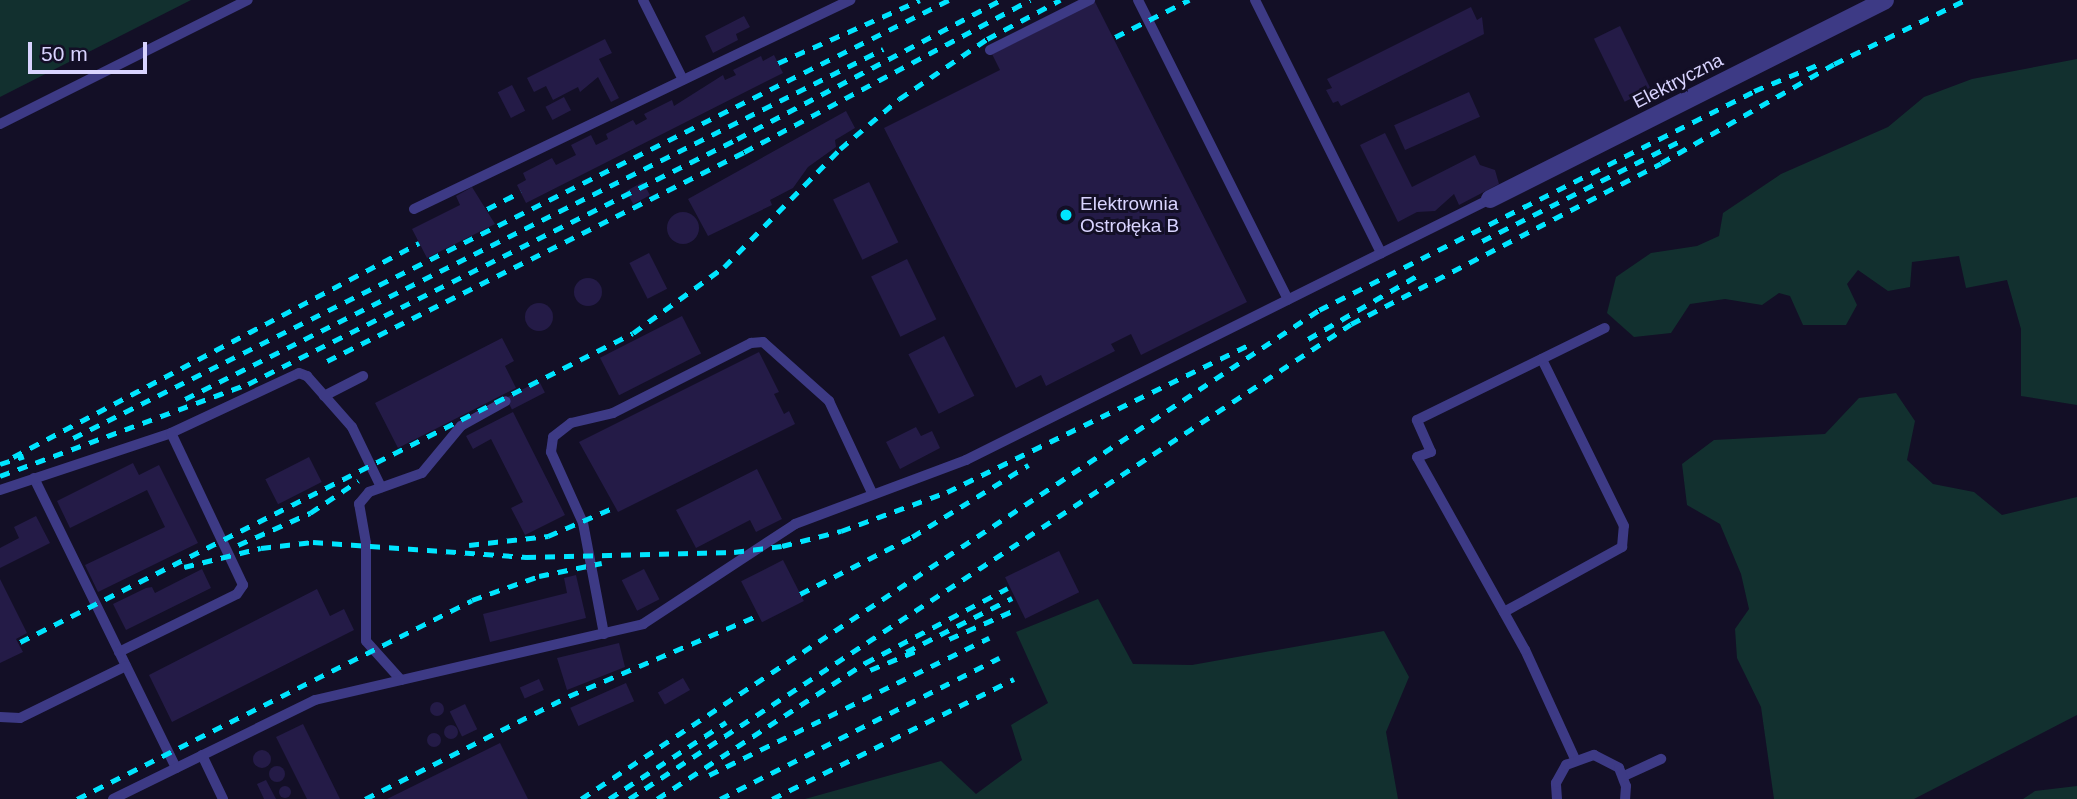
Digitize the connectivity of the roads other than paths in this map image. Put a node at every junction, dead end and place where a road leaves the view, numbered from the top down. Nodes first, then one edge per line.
1 (248, 0) edge
2 (643, 0) edge
3 (851, 0) edge
4 (1090, 0) edge
5 (1138, 0) edge
6 (1255, 0) edge
7 (1885, 0) edge
8 (990, 50) dead end
9 (683, 80) junction
10 (0, 124) edge
11 (1490, 199) joint
12 (414, 209) dead end
13 (1381, 253) junction
14 (1288, 299) junction
15 (1605, 328) dead end
16 (1542, 359) junction
17 (363, 376) dead end
18 (324, 396) junction
19 (506, 401) dead end
20 (171, 433) junction
21 (34, 478) junction
22 (381, 487) junction
23 (0, 490) edge
24 (872, 494) junction
25 (1504, 612) junction
26 (604, 634) junction
27 (119, 652) junction
28 (125, 666) junction
29 (401, 680) junction
30 (0, 717) edge
31 (202, 755) junction
32 (1575, 759) junction
33 (1661, 759) dead end
34 (176, 768) junction
35 (1623, 776) junction
36 (113, 799) edge
37 (223, 799) edge
38 (1557, 799) edge
39 (1625, 799) edge

1 - 10 lane
2 - 9 lane
3 - 9 lane
4 - 8 lane
5 - 14 lane
6 - 13 lane
7 - 11 street, Elektryczna
9 - 12 lane
11 - 13 lane
13 - 14 lane
14 - 24 lane
15 - 16 lane
16 - 25 lane
16 - 25 lane
17 - 18 lane
18 - 20 lane
18 - 22 lane
19 - 22 lane
20 - 21 lane
20 - 27 lane
21 - 23 lane
21 - 27 lane
22 - 29 lane
24 - 26 lane
24 - 26 lane
25 - 32 lane
26 - 29 lane
27 - 28 lane
28 - 30 lane
28 - 34 lane
29 - 31 lane
31 - 34 lane
31 - 37 lane
32 - 35 lane
32 - 38 lane
33 - 35 lane
34 - 36 lane
35 - 39 lane

